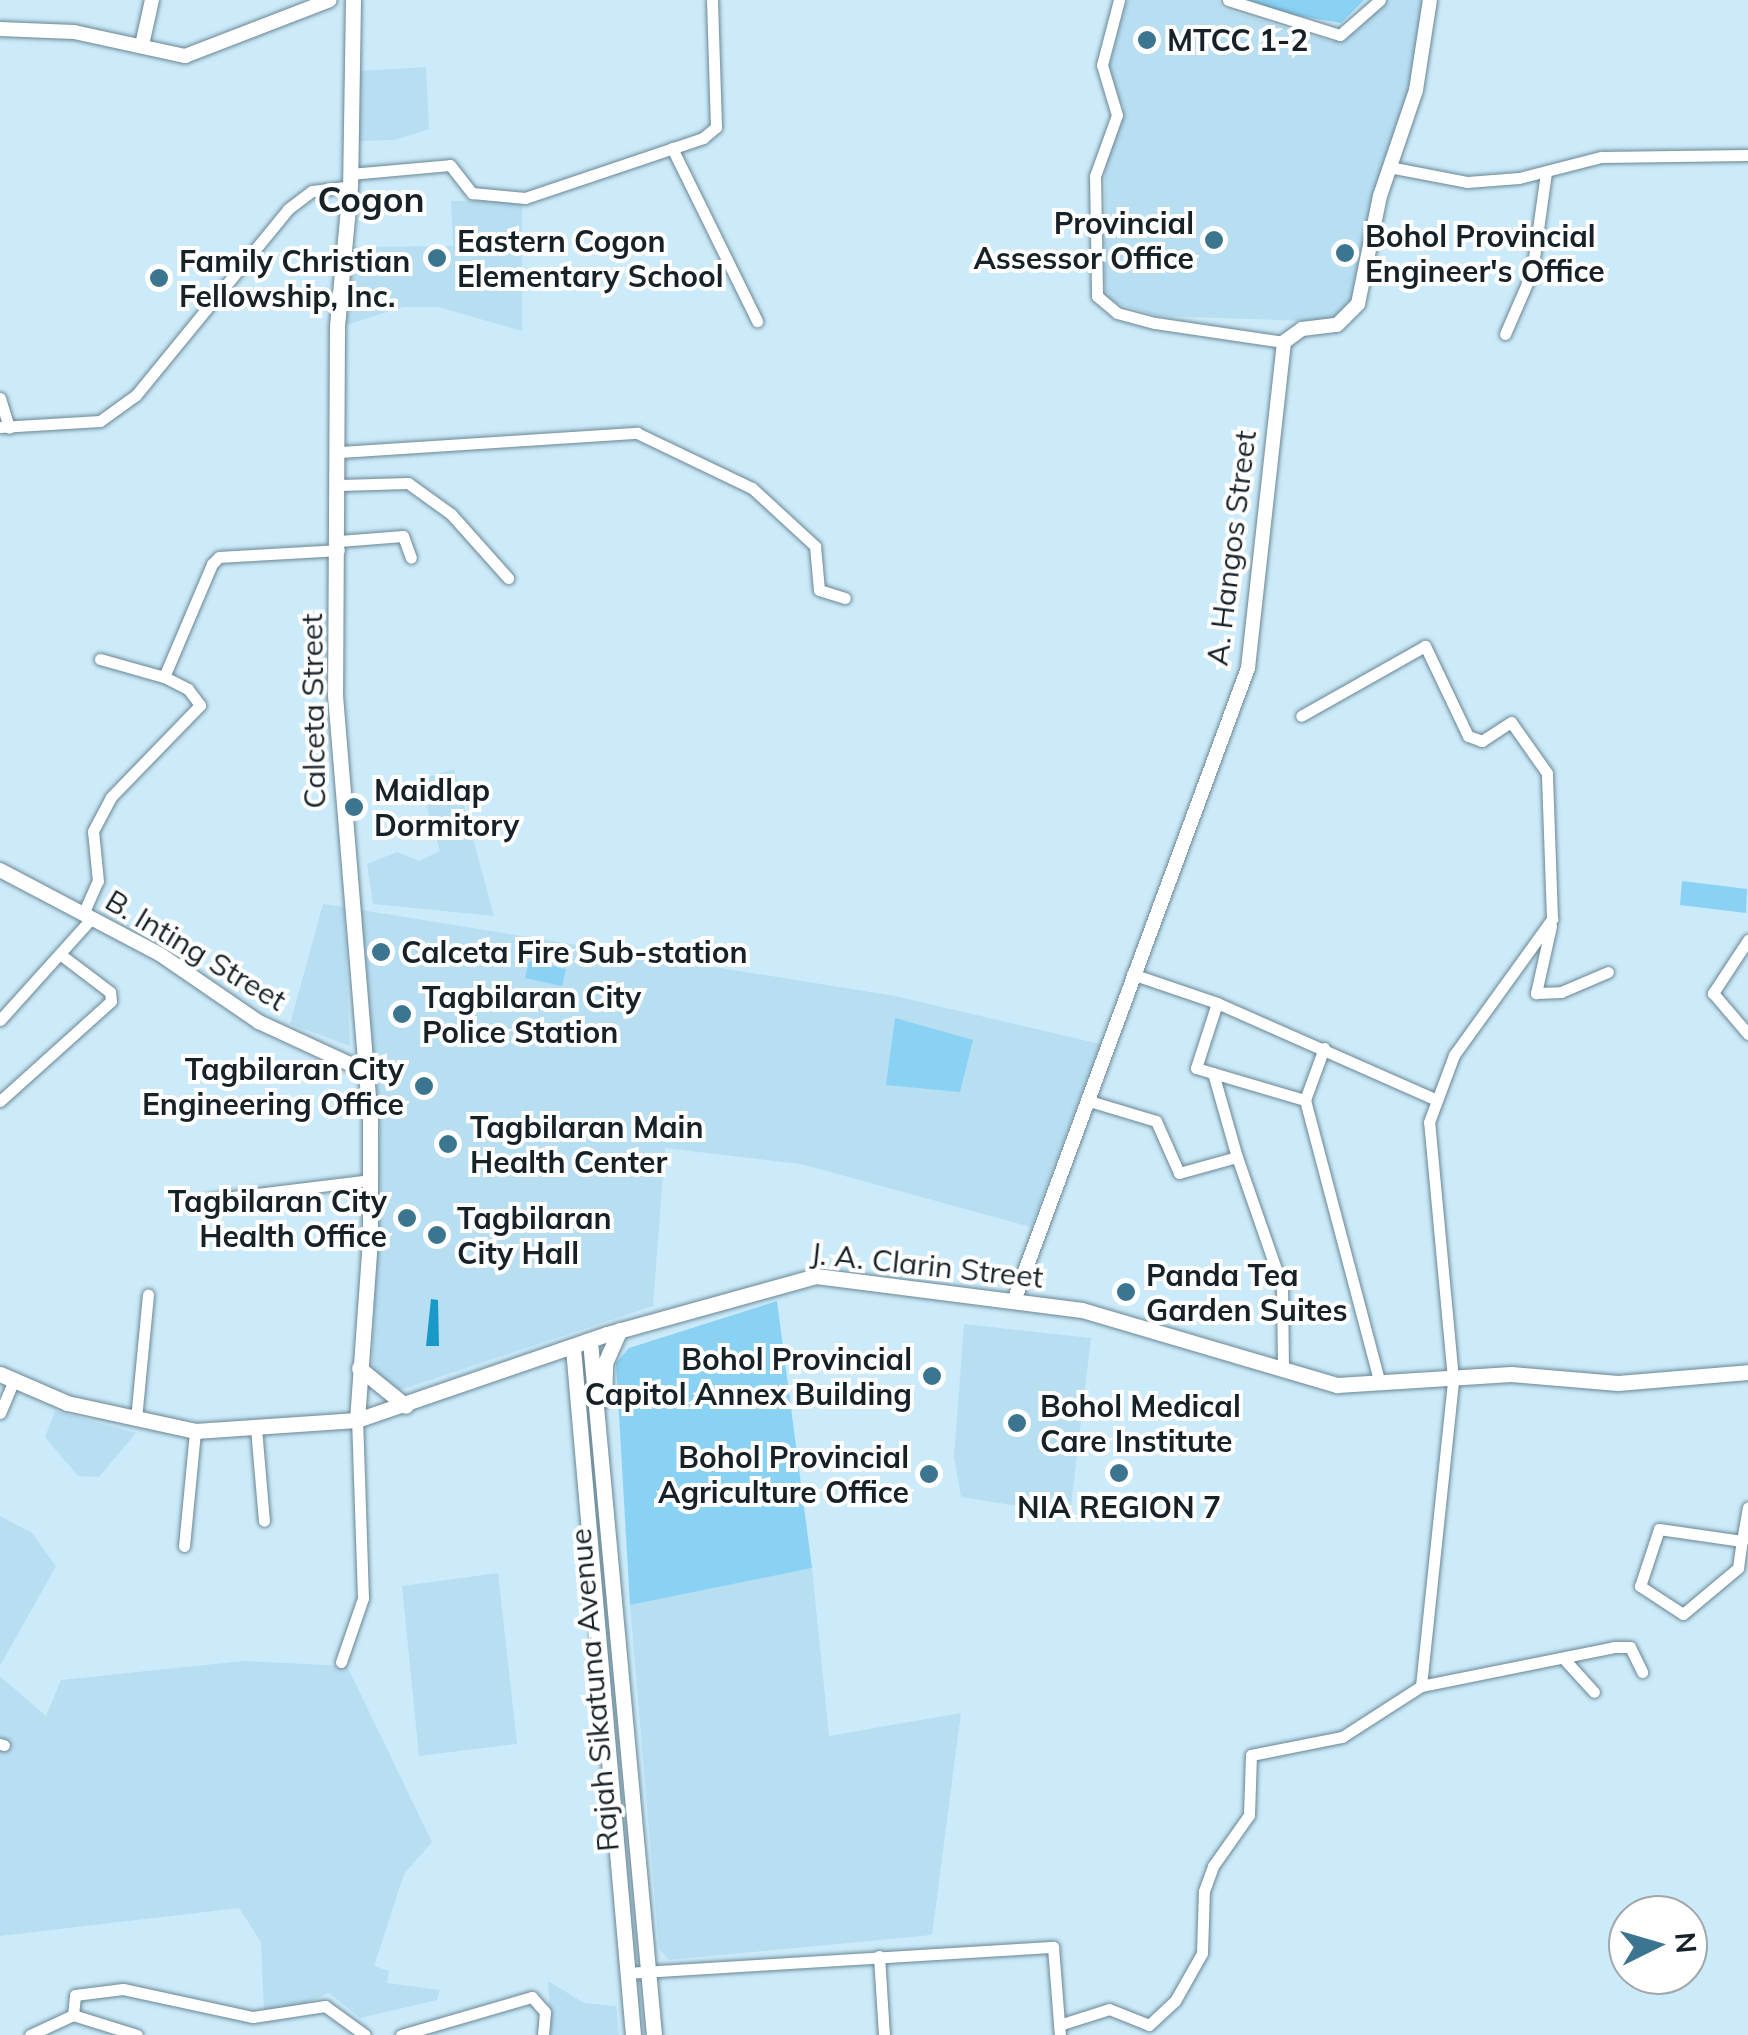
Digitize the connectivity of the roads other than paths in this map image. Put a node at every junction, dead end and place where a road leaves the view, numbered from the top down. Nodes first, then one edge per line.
1 (152, 0) edge
2 (330, 0) edge
3 (353, 0) edge
4 (712, 0) edge
5 (1120, 0) edge
6 (1228, 0) edge
7 (1380, 0) edge
8 (1430, 0) edge
9 (0, 29) edge
10 (142, 45) junction
11 (672, 148) junction
12 (1748, 156) edge
13 (1390, 167) junction
14 (1546, 172) junction
15 (350, 180) junction
16 (758, 321) dead end
17 (1505, 334) dead end
18 (1284, 342) junction
19 (0, 398) edge
20 (4, 427) edge
21 (340, 452) junction
22 (340, 486) junction
23 (339, 546) junction
24 (411, 558) dead end
25 (508, 578) dead end
26 (845, 598) dead end
27 (100, 658) dead end
28 (164, 677) junction
29 (1300, 716) dead end
30 (0, 870) edge
31 (87, 917) junction
32 (1552, 919) junction
33 (1748, 940) edge
34 (61, 955) junction
35 (1608, 972) dead end
36 (1132, 974) junction
37 (1217, 1003) junction
38 (0, 1020) edge
39 (1748, 1034) edge
40 (1324, 1048) junction
41 (366, 1072) junction
42 (1213, 1073) junction
43 (1086, 1100) junction
44 (1305, 1100) junction
45 (1437, 1100) junction
46 (0, 1101) edge
47 (1237, 1157) junction
48 (370, 1180) junction
49 (207, 1200) dead end
50 (148, 1295) dead end
51 (1014, 1301) junction
52 (620, 1330) junction
53 (590, 1340) junction
54 (573, 1348) junction
55 (359, 1368) junction
56 (1283, 1371) junction
57 (1748, 1372) edge
58 (7, 1378) edge
59 (1452, 1379) junction
60 (1380, 1383) junction
61 (406, 1406) junction
62 (0, 1413) edge
63 (597, 1416) junction
64 (136, 1419) junction
65 (357, 1420) junction
66 (256, 1428) junction
67 (195, 1430) junction
68 (1748, 1508) edge
69 (264, 1521) dead end
70 (1742, 1541) junction
71 (184, 1546) dead end
72 (614, 1599) junction
73 (596, 1602) junction
74 (1565, 1660) junction
75 (341, 1662) dead end
76 (1642, 1672) dead end
77 (1422, 1686) junction
78 (1594, 1692) dead end
79 (879, 1956) junction
80 (627, 1972) junction
81 (648, 1972) junction
82 (650, 1998) junction
83 (630, 1999) junction
84 (74, 2015) junction
85 (433, 2030) edge
86 (1060, 2030) edge
87 (30, 2035) edge
88 (137, 2035) edge
89 (365, 2035) edge
90 (401, 2035) edge
91 (543, 2035) edge
92 (633, 2035) edge
93 (654, 2035) edge
94 (884, 2035) edge

1 - 10 street
2 - 10 street
3 - 15 main road, Calceta Street
4 - 11 street
5 - 18 street
6 - 7 street
8 - 13 street
9 - 10 street
11 - 15 street
11 - 16 street
12 - 14 street
13 - 14 street
13 - 18 street
14 - 17 street
15 - 20 street
15 - 21 main road, Calceta Street
18 - 36 street, A. Hangos Street
19 - 20 street
21 - 22 main road, Calceta Street
21 - 26 street
22 - 23 main road, Calceta Street
22 - 25 street
23 - 24 street
23 - 28 street
23 - 41 main road, Calceta Street
27 - 28 street
28 - 31 street
29 - 32 street
30 - 31 street, B. Inting Street
31 - 34 street
31 - 41 street, B. Inting Street
32 - 35 street
32 - 45 street
33 - 39 street
34 - 38 street
34 - 46 street
36 - 37 street
36 - 43 street, A. Hangos Street
37 - 40 street
37 - 42 street
40 - 44 street
40 - 45 street
41 - 48 main road, Calceta Street
42 - 44 street
42 - 47 street
43 - 47 street
43 - 51 street, A. Hangos Street
44 - 60 street
45 - 59 street
47 - 56 street
48 - 49 street
48 - 55 main road, Calceta Street
50 - 64 street
51 - 52 main road, J. A. Clarin Street
51 - 56 main road, J. A. Clarin Street
52 - 53 main road, J. A. Clarin Street
52 - 63 main road
53 - 54 main road, J. A. Clarin Street
53 - 63 main road, Rajah Sikatuna Avenue
54 - 61 main road, J. A. Clarin Street
54 - 73 main road
55 - 61 main road
55 - 65 main road, Calceta Street
56 - 60 main road, J. A. Clarin Street
57 - 59 main road, J. A. Clarin Street
58 - 62 street
58 - 64 main road, J. A. Clarin Street
59 - 60 main road, J. A. Clarin Street
59 - 77 street
61 - 65 main road, J. A. Clarin Street
63 - 72 main road, Rajah Sikatuna Avenue
64 - 67 main road, J. A. Clarin Street
65 - 66 main road, J. A. Clarin Street
65 - 75 street
66 - 67 main road, J. A. Clarin Street
66 - 69 street
67 - 71 street
68 - 70 street
70 - 70 street
72 - 73 main road
72 - 81 main road, Rajah Sikatuna Avenue
73 - 80 main road
74 - 76 street
74 - 77 street
74 - 78 street
77 - 86 street
79 - 81 street
79 - 86 street
79 - 94 street
80 - 81 street
80 - 83 main road
81 - 82 main road, Rajah Sikatuna Avenue
82 - 83 main road
82 - 93 main road, Rajah Sikatuna Avenue
83 - 92 main road
84 - 87 street
84 - 88 street
84 - 89 street
85 - 90 street
85 - 91 street

